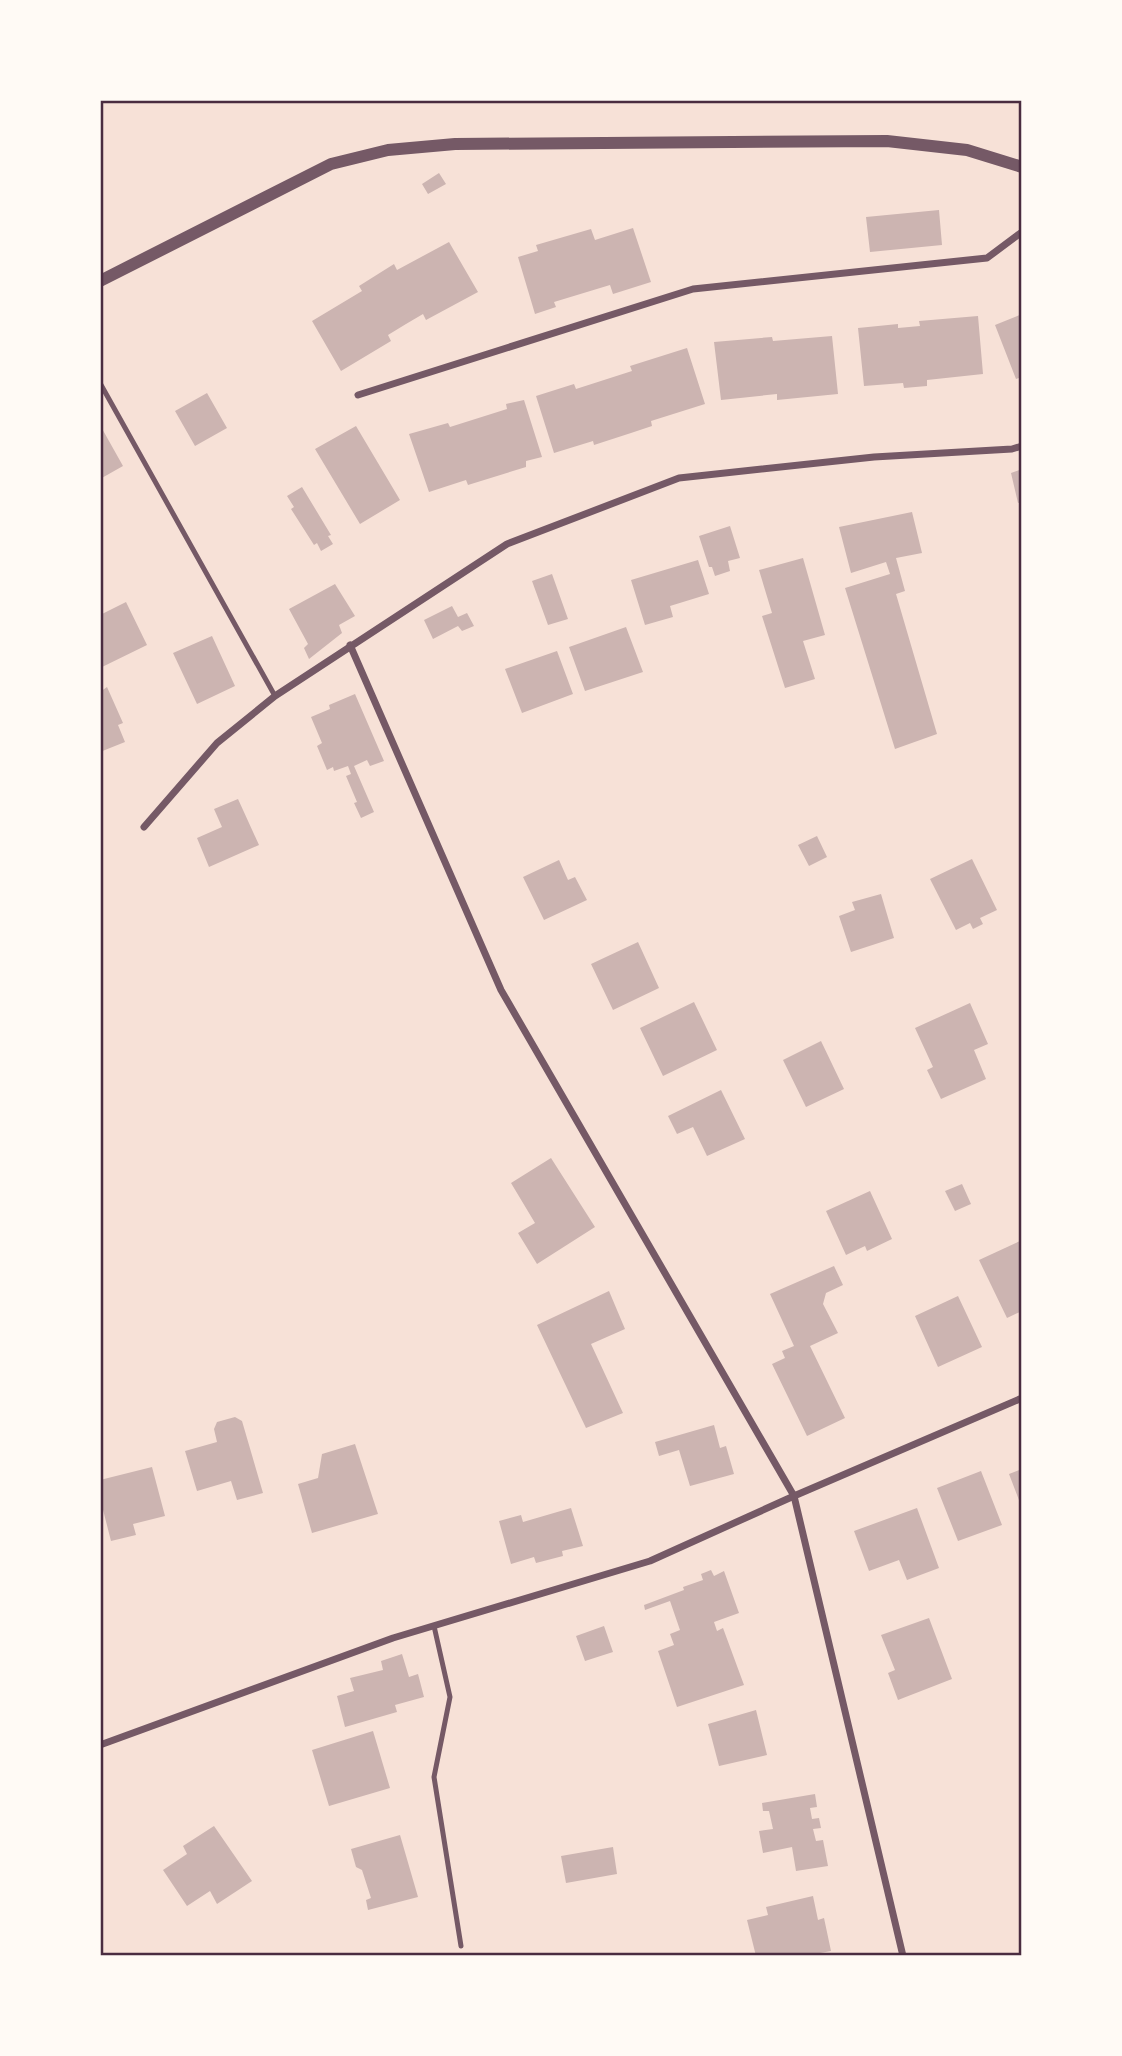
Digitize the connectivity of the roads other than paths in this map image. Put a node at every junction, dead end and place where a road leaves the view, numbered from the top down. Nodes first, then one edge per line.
1 (1022, 167) edge
2 (1022, 232) edge
3 (100, 281) edge
4 (100, 383) edge
5 (358, 395) dead end
6 (1022, 446) edge
7 (350, 645) junction
8 (275, 696) junction
9 (144, 827) dead end
10 (1022, 1398) edge
11 (794, 1496) junction
12 (434, 1626) junction
13 (100, 1745) edge
14 (461, 1945) dead end
15 (903, 1956) edge

1 - 3 street
2 - 5 street
4 - 8 lane
6 - 7 street
7 - 8 street
7 - 11 street
8 - 9 street
10 - 11 street
11 - 12 street
11 - 15 street
12 - 13 street
12 - 14 lane

